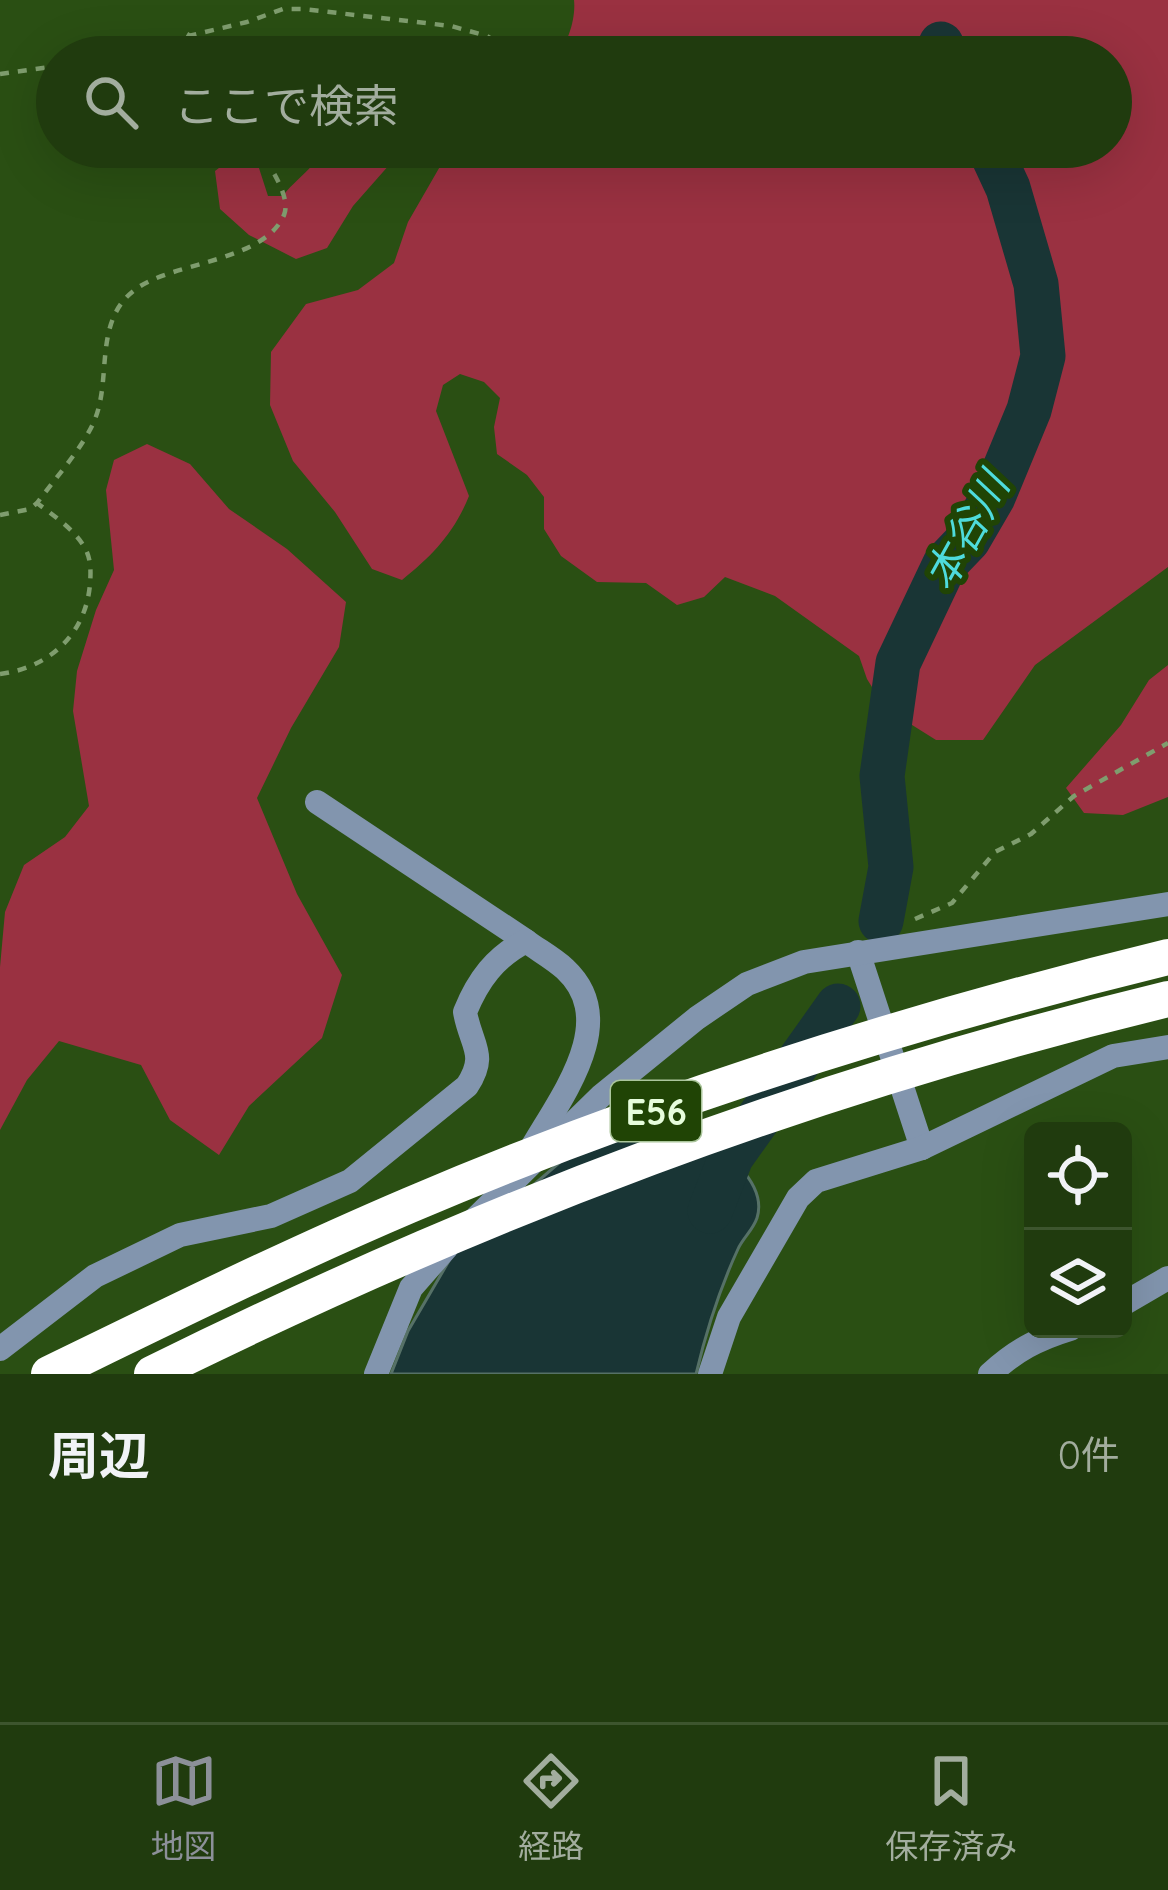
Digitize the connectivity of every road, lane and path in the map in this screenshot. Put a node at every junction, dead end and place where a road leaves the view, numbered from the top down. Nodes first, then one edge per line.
1 (187, 34) junction
2 (179, 36) edge
3 (190, 36) edge
4 (487, 36) edge
5 (36, 69) edge
6 (0, 74) edge
7 (270, 168) edge
8 (37, 503) junction
9 (0, 514) edge
10 (0, 674) edge
11 (1168, 743) edge
12 (317, 802) dead end
13 (1168, 904) edge
14 (526, 940) junction
15 (889, 948) junction
16 (858, 952) junction
17 (1168, 957) edge
18 (1168, 1000) edge
19 (1168, 1047) edge
20 (922, 1148) junction
21 (513, 1181) junction
22 (1168, 1278) edge
23 (1132, 1299) edge
24 (1042, 1338) edge
25 (0, 1348) edge
26 (49, 1374) edge
27 (152, 1374) edge
28 (376, 1374) edge
29 (710, 1374) edge
30 (990, 1374) edge

1 - 2 path
1 - 3 path
1 - 4 path
5 - 6 path
7 - 8 path
8 - 9 path
8 - 10 path
11 - 15 path
12 - 14 street
13 - 15 street
14 - 21 street
14 - 25 street
15 - 16 street
16 - 20 street
16 - 21 street
17 - 26 highway, E56
18 - 27 highway, E56
19 - 20 street
20 - 29 street
21 - 28 street
22 - 23 street
24 - 30 street

